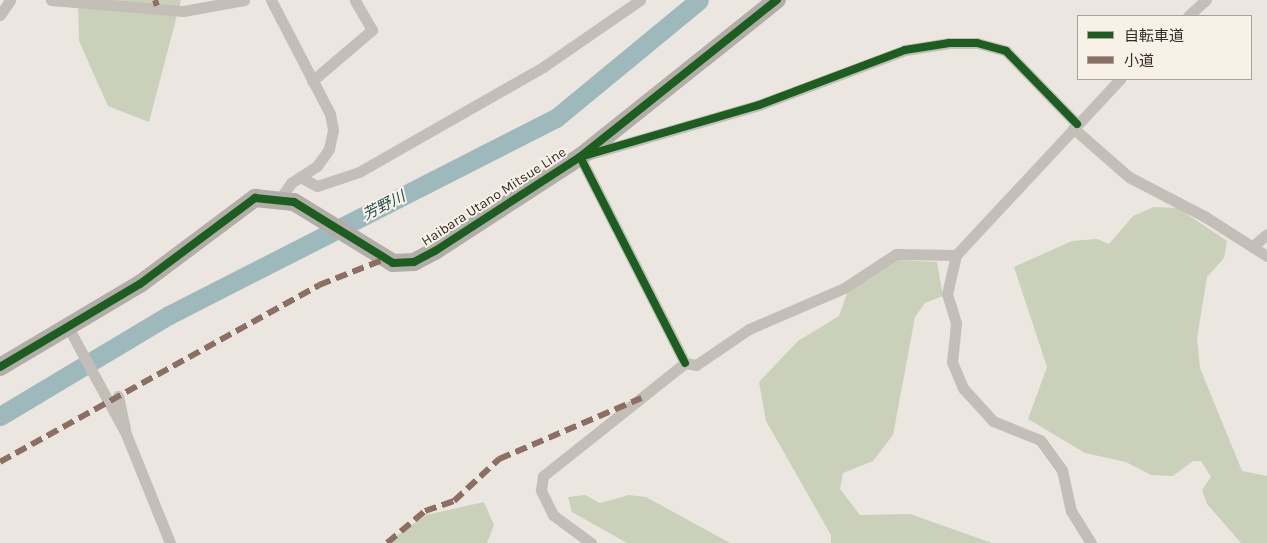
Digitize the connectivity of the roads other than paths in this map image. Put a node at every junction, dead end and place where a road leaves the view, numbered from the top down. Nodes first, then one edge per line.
1 (10, 0) edge
2 (51, 0) edge
3 (244, 0) edge
4 (270, 0) edge
5 (355, 0) edge
6 (640, 0) edge
7 (778, 0) edge
8 (1206, 0) edge
9 (0, 15) edge
10 (1189, 15) edge
11 (1119, 80) edge
12 (312, 81) junction
13 (1075, 126) junction
14 (580, 157) junction
15 (300, 177) junction
16 (287, 200) junction
17 (1267, 234) edge
18 (1252, 247) junction
19 (956, 255) junction
20 (1267, 256) edge
21 (72, 334) junction
22 (685, 363) junction
23 (0, 367) edge
24 (118, 396) dead end
25 (126, 434) junction
26 (170, 543) edge
27 (591, 543) edge
28 (1091, 543) edge

1 - 9 street
2 - 3 street
4 - 12 street
5 - 12 street
6 - 15 street
7 - 14 main road, Haibara Utano Mitsue Line
8 - 10 street
11 - 13 street
12 - 15 street
13 - 14 street
13 - 18 street
13 - 19 street
14 - 16 main road, Haibara Utano Mitsue Line
14 - 22 street
15 - 16 street
16 - 21 main road
17 - 18 street
18 - 20 street
19 - 22 street
19 - 28 street
21 - 23 main road
21 - 25 street
22 - 27 street
24 - 25 street
25 - 26 street

